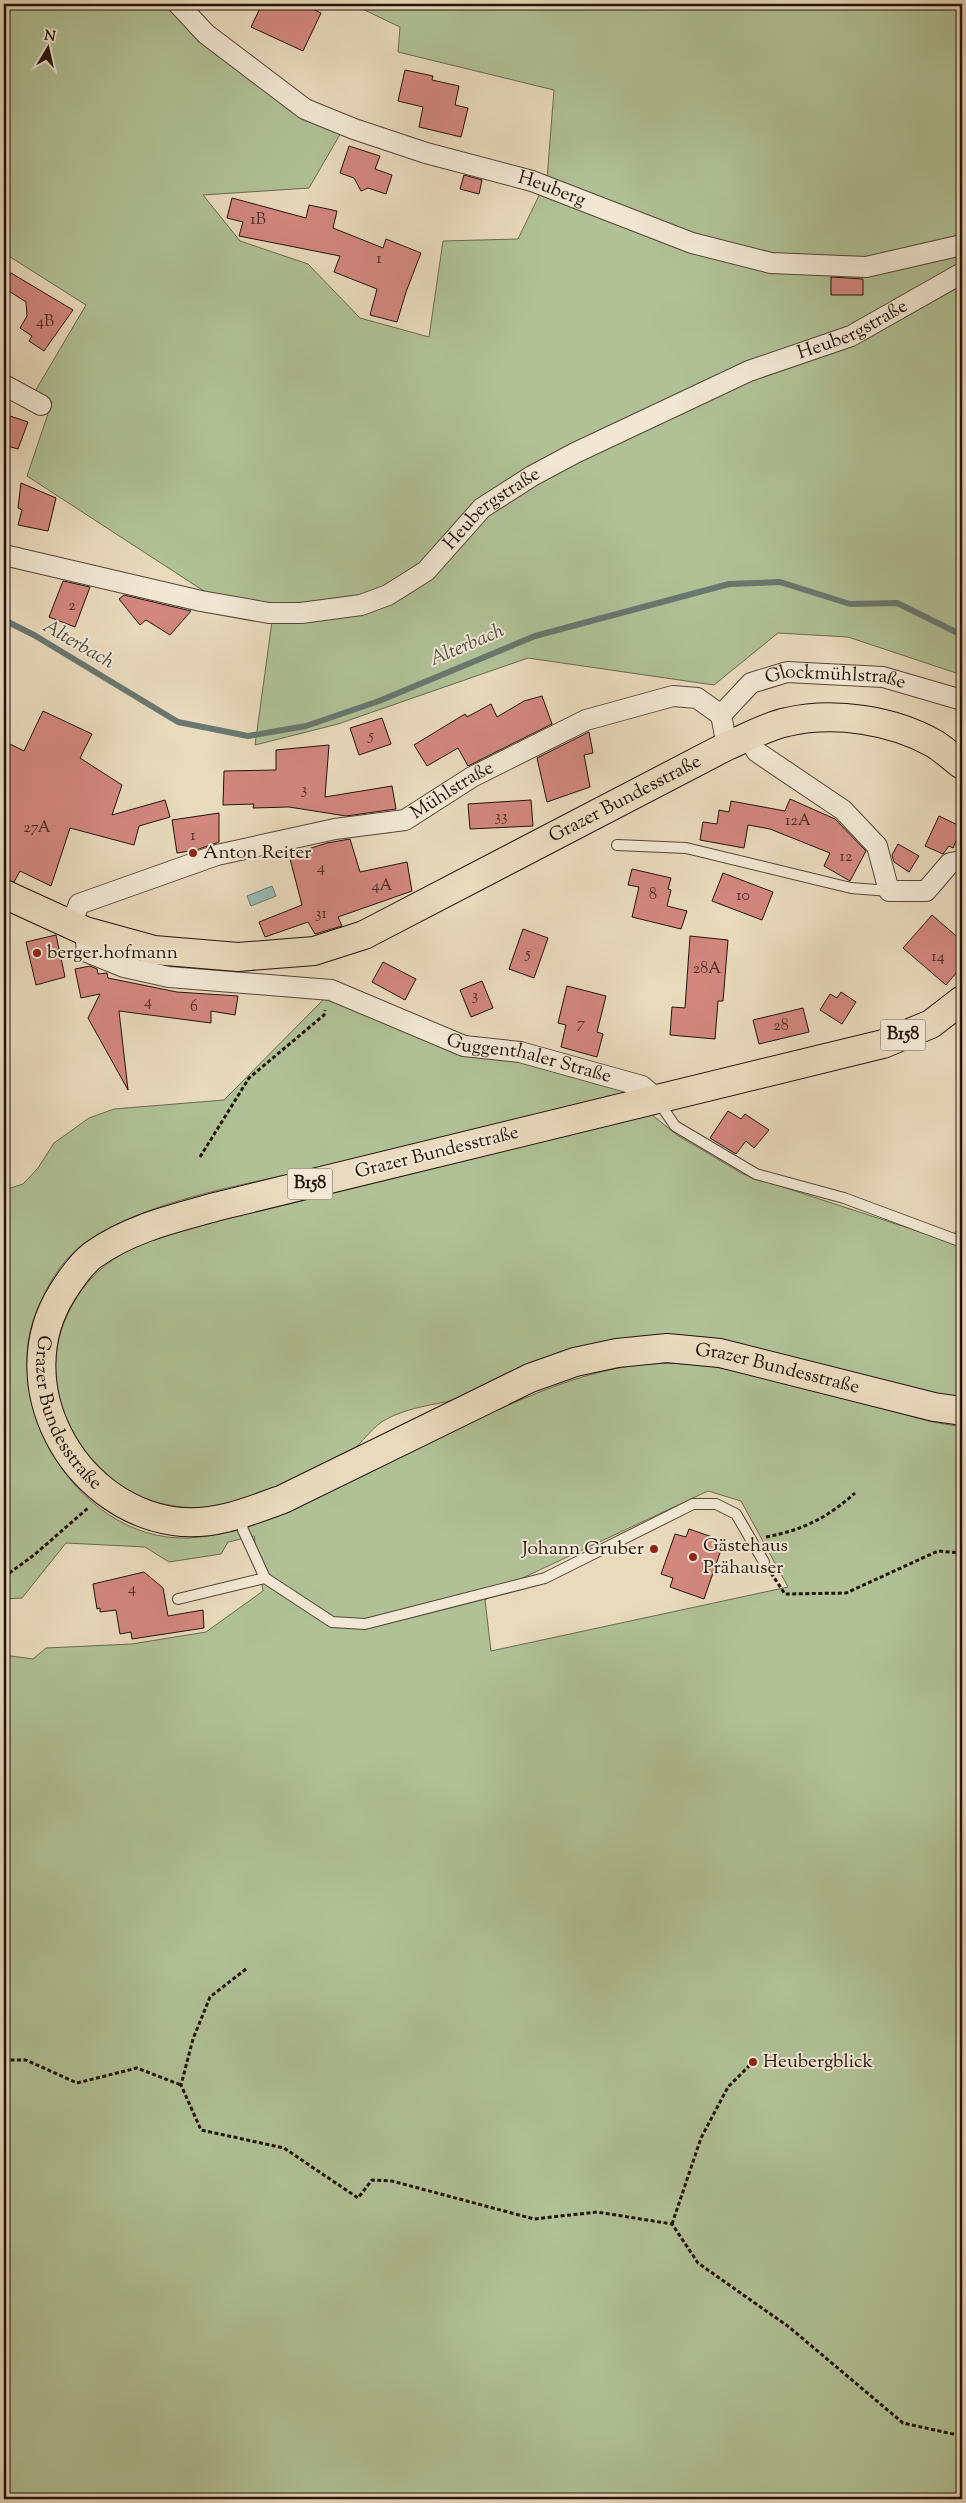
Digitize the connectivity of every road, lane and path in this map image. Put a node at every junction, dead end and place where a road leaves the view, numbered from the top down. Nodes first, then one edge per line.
1 (178, 4) edge
2 (962, 245) edge
3 (962, 273) edge
4 (4, 384) edge
5 (41, 405) dead end
6 (4, 555) edge
7 (962, 700) edge
8 (721, 715) junction
9 (738, 741) junction
10 (962, 765) edge
11 (617, 844) dead end
12 (962, 861) edge
13 (888, 891) junction
14 (4, 894) edge
15 (17, 907) edge
16 (78, 928) junction
17 (330, 990) junction
18 (962, 1000) edge
19 (657, 1099) junction
20 (200, 1157) dead end
21 (962, 1242) edge
22 (962, 1411) edge
23 (856, 1493) dead end
24 (93, 1505) dead end
25 (240, 1515) junction
26 (751, 1540) junction
27 (962, 1553) edge
28 (764, 1562) joint
29 (4, 1577) edge
30 (265, 1578) junction
31 (178, 1599) dead end
32 (246, 1969) dead end
33 (4, 2060) edge
34 (753, 2062) dead end
35 (180, 2085) junction
36 (672, 2224) junction
37 (962, 2436) edge

1 - 2 street, Heuberg
3 - 6 street, Heubergstraße
4 - 5 street
7 - 8 street, Glockmühlstraße
8 - 9 street
8 - 16 street, Mühlstraße
9 - 10 main road, Grazer Bundesstraße
9 - 13 street
9 - 16 main road, Grazer Bundesstraße
11 - 13 lane
12 - 13 street
14 - 15 main road, Grazer Bundesstraße
15 - 16 main road, Grazer Bundesstraße
16 - 17 street, Guggenthaler Straße
17 - 19 street, Guggenthaler Straße
17 - 20 path
18 - 19 main road, Grazer Bundesstraße / B158
19 - 21 lane, Guggenthaler Straße
19 - 25 main road, Grazer Bundesstraße / B158
22 - 25 main road, Grazer Bundesstraße / B158
23 - 26 path
24 - 29 path
25 - 30 lane
26 - 28 lane
26 - 30 lane
27 - 28 path
30 - 31 lane
32 - 35 path
33 - 35 path
34 - 36 path
35 - 36 path
36 - 37 path

